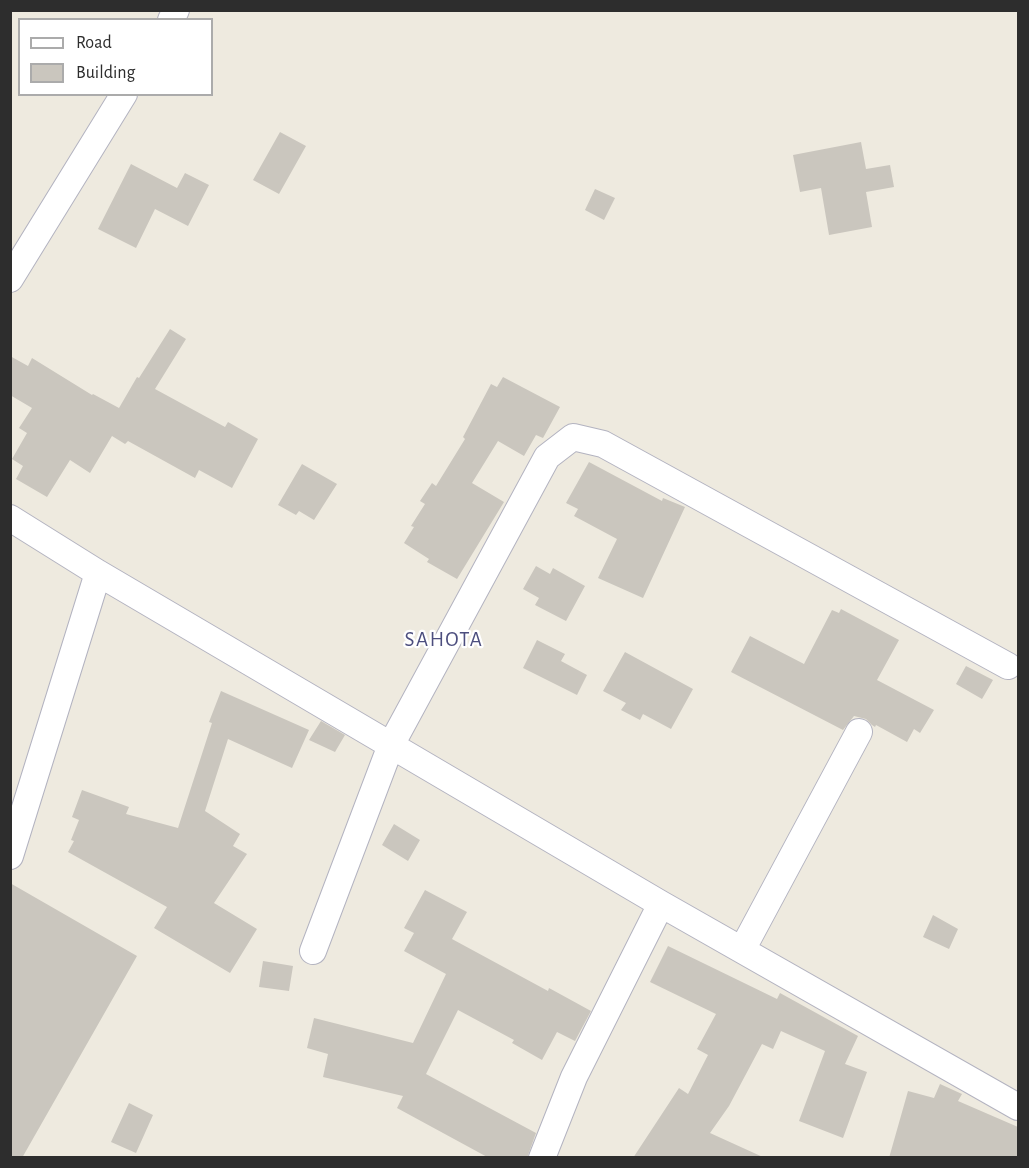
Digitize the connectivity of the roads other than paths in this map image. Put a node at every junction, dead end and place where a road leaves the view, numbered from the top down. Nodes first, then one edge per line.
1 (123, 96) edge
2 (10, 279) edge
3 (10, 518) edge
4 (98, 573) junction
5 (1008, 666) dead end
6 (859, 732) dead end
7 (391, 745) junction
8 (10, 856) edge
9 (661, 904) junction
10 (742, 950) junction
11 (313, 951) dead end
12 (1018, 1107) edge
13 (542, 1158) edge

1 - 2 street
3 - 4 street
4 - 7 street
4 - 8 street
5 - 7 street
6 - 10 street
7 - 9 street
7 - 11 street
9 - 10 street
9 - 13 street
10 - 12 street

